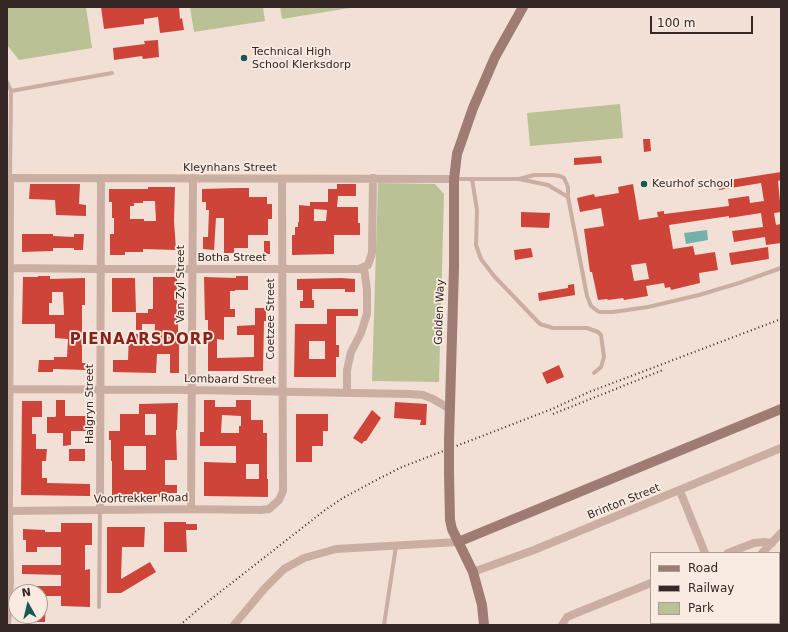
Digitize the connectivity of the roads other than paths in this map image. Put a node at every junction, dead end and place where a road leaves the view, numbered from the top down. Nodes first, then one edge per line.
1 (519, 9) edge
2 (112, 72) dead end
3 (7, 82) edge
4 (11, 91) junction
5 (8, 178) edge
6 (101, 178) junction
7 (193, 178) junction
8 (373, 178) junction
9 (282, 179) junction
10 (454, 179) junction
11 (472, 179) junction
12 (519, 179) junction
13 (568, 197) junction
14 (8, 268) edge
15 (364, 268) junction
16 (781, 268) edge
17 (101, 269) junction
18 (192, 269) junction
19 (282, 269) junction
20 (594, 373) dead end
21 (8, 389) edge
22 (101, 389) junction
23 (192, 390) junction
24 (282, 391) junction
25 (347, 393) junction
26 (450, 409) junction
27 (781, 409) edge
28 (781, 448) edge
29 (680, 491) junction
30 (274, 505) joint
31 (191, 509) junction
32 (100, 510) junction
33 (8, 511) edge
34 (781, 534) edge
35 (458, 542) junction
36 (772, 543) junction
37 (396, 546) junction
38 (704, 552) edge
39 (731, 552) edge
40 (763, 552) edge
41 (473, 572) junction
42 (8, 582) edge
43 (650, 583) edge
44 (99, 607) dead end
45 (7, 624) edge
46 (234, 625) edge
47 (384, 625) edge
48 (484, 625) edge
49 (562, 625) edge

1 - 10 street, Golden Way
2 - 4 lane
3 - 4 lane
4 - 5 lane
5 - 6 street, Kleynhans Street
5 - 14 street
6 - 7 street, Kleynhans Street
6 - 17 street, Halgryn Street
7 - 9 street, Kleynhans Street
7 - 18 street, Van Zyl Street
8 - 9 street, Kleynhans Street
8 - 10 street, Kleynhans Street
8 - 15 street
9 - 19 street, Coetzee Street
10 - 11 lane
10 - 26 street, Golden Way
11 - 12 lane
11 - 20 lane
12 - 13 lane
12 - 13 lane
13 - 16 lane
14 - 17 street, Botha Street
14 - 21 street
15 - 19 street, Botha Street
15 - 25 street
17 - 18 street, Botha Street
17 - 22 street, Halgryn Street
18 - 19 street, Botha Street
18 - 23 street, Van Zyl Street
19 - 24 street, Coetzee Street
21 - 22 street, Lombaard Street
21 - 33 street
22 - 23 street, Lombaard Street
22 - 32 street, Halgryn Street
23 - 24 street, Lombaard Street
23 - 31 street, Van Zyl Street
24 - 25 street, Lombaard Street
24 - 30 street, Coetzee Street
25 - 26 street, Lombaard Street
26 - 35 street, Golden Way, bridge
27 - 35 street
28 - 29 street, Brinton Street
29 - 38 street
29 - 41 street, Brinton Street
30 - 31 street, Voortrekker Road
31 - 32 street, Voortrekker Road
32 - 33 street, Voortrekker Road
32 - 44 lane
33 - 42 street
34 - 36 street
35 - 37 street
35 - 41 street, Golden Way
36 - 39 street
36 - 40 street
37 - 46 street
37 - 47 lane
41 - 48 street, Golden Way
42 - 45 street
43 - 49 street

